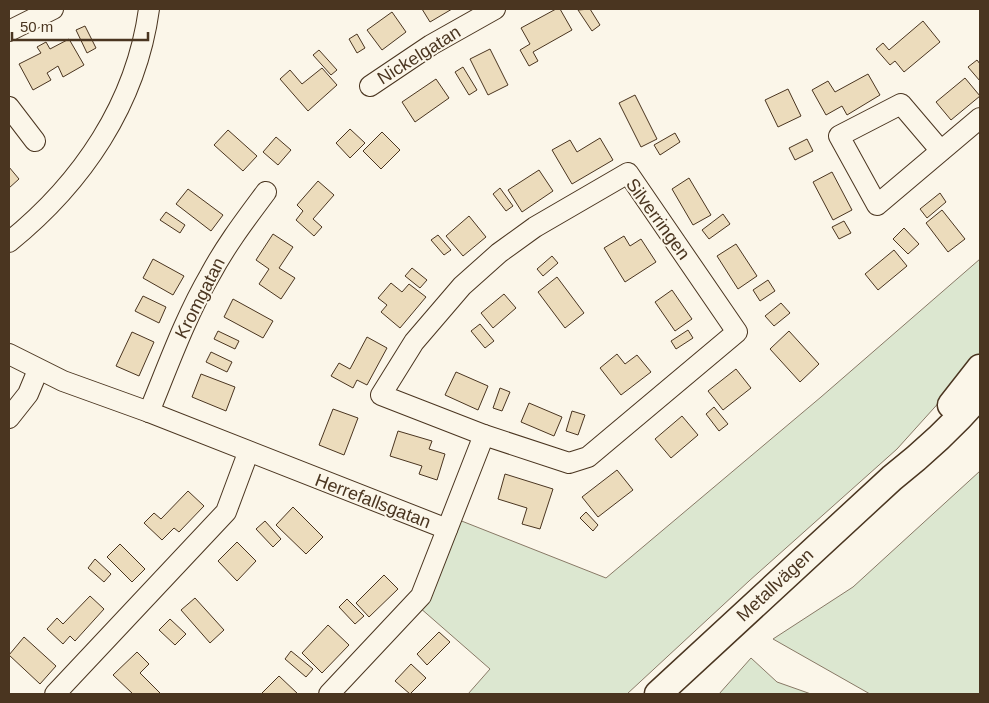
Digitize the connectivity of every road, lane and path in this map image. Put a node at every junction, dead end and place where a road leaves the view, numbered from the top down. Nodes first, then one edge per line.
1 (53, 9) edge
2 (149, 9) edge
3 (495, 9) edge
4 (9, 31) edge
5 (370, 86) dead end
6 (9, 107) edge
7 (980, 118) edge
8 (36, 141) dead end
9 (941, 151) junction
10 (266, 192) dead end
11 (9, 242) edge
12 (9, 354) edge
13 (980, 368) edge
14 (38, 370) junction
15 (980, 395) edge
16 (149, 412) junction
17 (9, 418) edge
18 (484, 435) junction
19 (248, 453) junction
20 (892, 478) junction
21 (447, 529) junction
22 (55, 694) edge
23 (330, 694) edge
24 (658, 694) edge

1 - 4 street
2 - 11 street
3 - 5 street, Nickelgatan
6 - 8 street
7 - 9 street
9 - 9 street
10 - 16 street, Kromgatan
12 - 14 street, Herrefallsgatan
13 - 20 main road, Metallvägen
14 - 16 street, Herrefallsgatan
14 - 17 street
15 - 20 main road, Metallvägen
16 - 19 street, Herrefallsgatan
18 - 18 street, Silverringen
18 - 21 street
19 - 21 street, Herrefallsgatan
19 - 22 street
20 - 24 main road, Metallvägen
21 - 23 street, Herrefallsgatan

